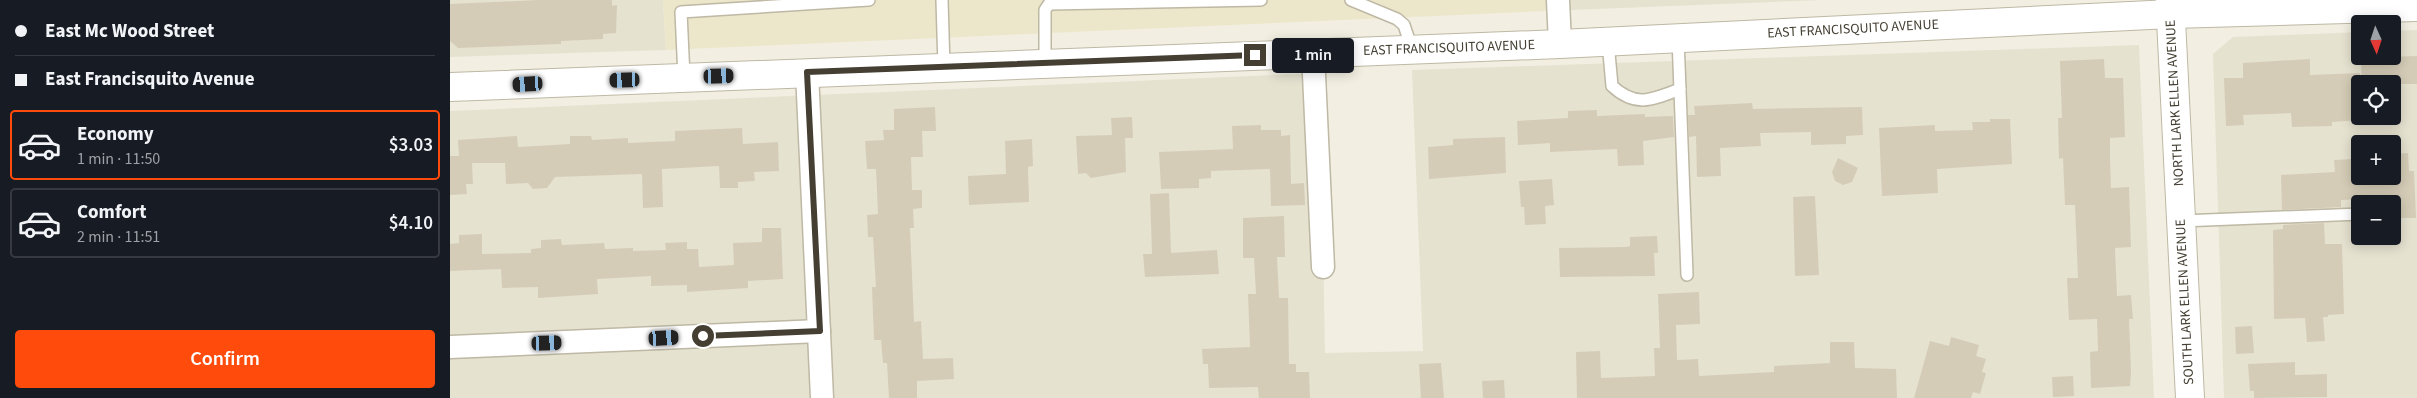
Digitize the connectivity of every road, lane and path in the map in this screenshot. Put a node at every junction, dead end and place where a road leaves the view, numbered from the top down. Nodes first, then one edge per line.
1 (869, 0) edge
2 (942, 0) edge
3 (1261, 0) edge
4 (1351, 0) edge
5 (1558, 0) edge
6 (1047, 2) edge
7 (2171, 7) edge
8 (2417, 7) edge
9 (1678, 38) junction
10 (1608, 42) junction
11 (1560, 44) junction
12 (1412, 49) junction
13 (1312, 53) junction
14 (1045, 63) junction
15 (944, 67) junction
16 (807, 72) junction
17 (684, 77) junction
18 (450, 87) edge
19 (1680, 89) junction
20 (2181, 214) junction
21 (2351, 214) edge
22 (1323, 267) dead end
23 (1687, 275) dead end
24 (820, 331) junction
25 (450, 347) edge
26 (822, 398) edge
27 (2190, 398) edge

1 - 17 lane
2 - 15 lane
3 - 6 lane
4 - 12 lane
5 - 11 street
6 - 14 lane
7 - 8 street, EAST FRANCISQUITO AVENUE
7 - 9 street, EAST FRANCISQUITO AVENUE
7 - 20 street, NORTH LARK ELLEN AVENUE
9 - 10 street, EAST FRANCISQUITO AVENUE
9 - 19 lane
10 - 11 street, EAST FRANCISQUITO AVENUE
10 - 19 lane
11 - 12 street, EAST FRANCISQUITO AVENUE
12 - 13 street, EAST FRANCISQUITO AVENUE
13 - 14 street, EAST FRANCISQUITO AVENUE
13 - 22 street
14 - 15 street, EAST FRANCISQUITO AVENUE
15 - 16 street, EAST FRANCISQUITO AVENUE
16 - 17 street, EAST FRANCISQUITO AVENUE
16 - 24 street
17 - 18 street, EAST FRANCISQUITO AVENUE
19 - 23 lane
20 - 21 lane
20 - 27 street, SOUTH LARK ELLEN AVENUE
24 - 25 street
24 - 26 street

